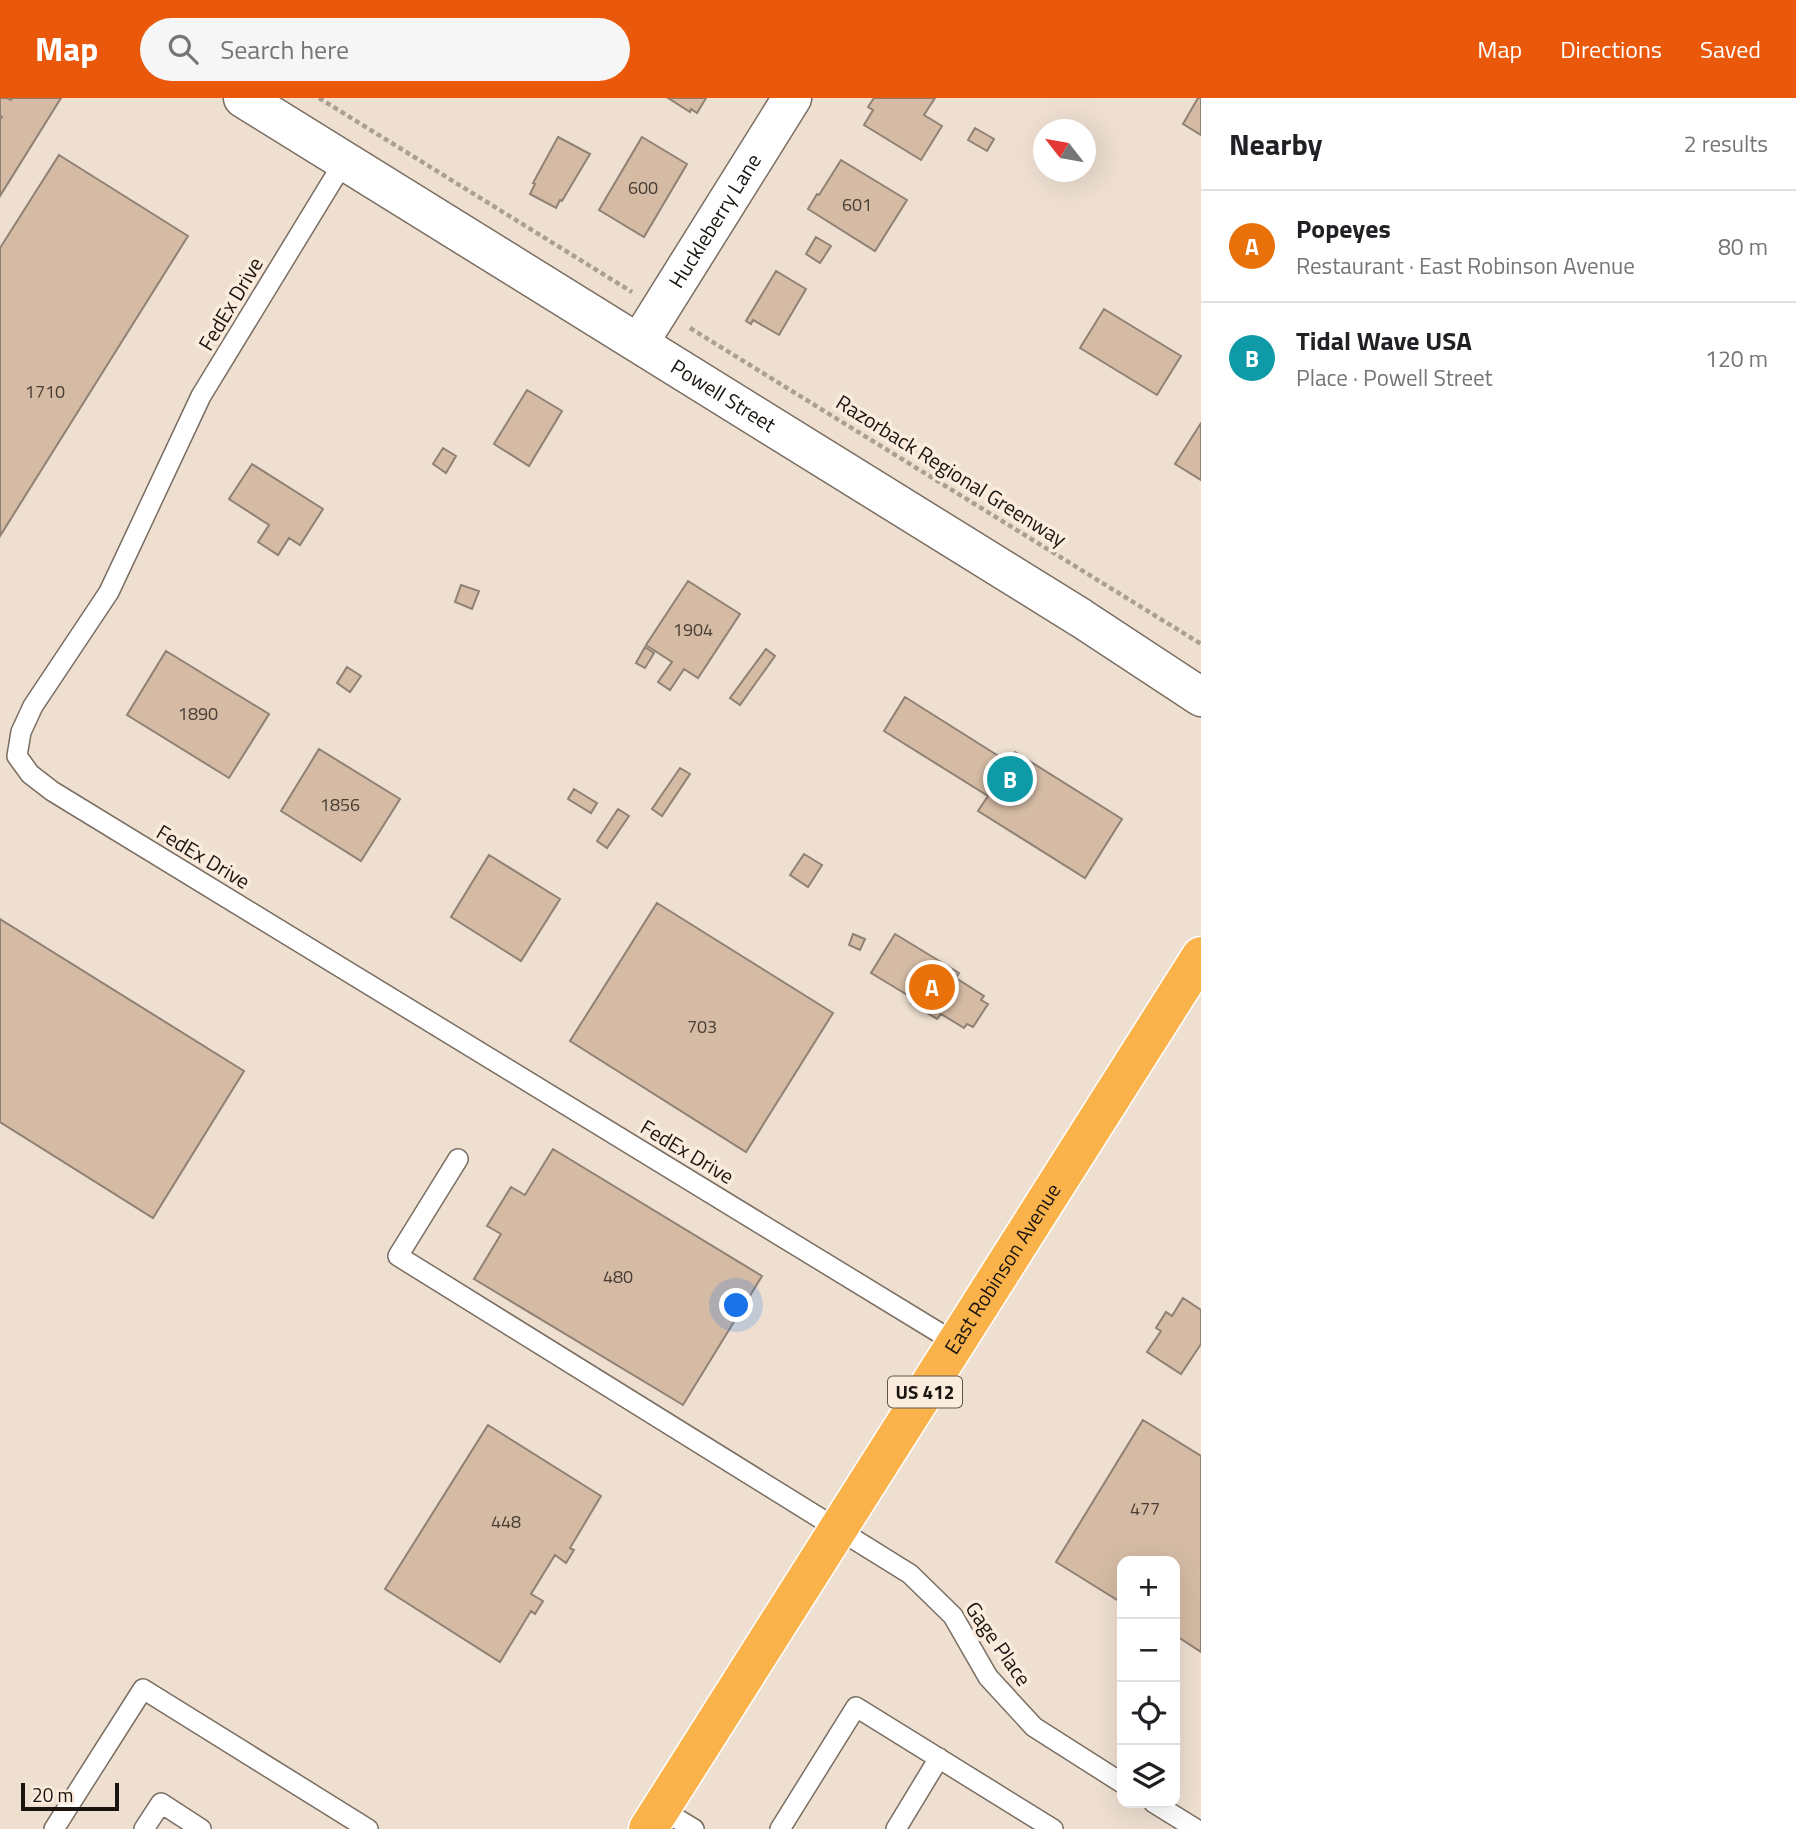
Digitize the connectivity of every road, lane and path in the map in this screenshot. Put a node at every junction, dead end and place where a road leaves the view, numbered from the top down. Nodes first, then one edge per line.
1 (243, 98) edge
2 (319, 98) edge
3 (792, 98) edge
4 (345, 160) junction
5 (637, 295) dead end
6 (684, 324) dead end
7 (639, 343) junction
8 (1201, 644) edge
9 (1201, 697) edge
10 (1201, 956) edge
11 (458, 1159) dead end
12 (956, 1343) junction
13 (838, 1530) junction
14 (939, 1758) junction
15 (1117, 1780) edge
16 (1162, 1808) edge
17 (654, 1819) edge
18 (54, 1829) edge
19 (144, 1829) edge
20 (201, 1829) edge
21 (368, 1829) edge
22 (694, 1829) edge
23 (780, 1829) edge
24 (896, 1829) edge
25 (1053, 1829) edge
26 (1196, 1829) edge

1 - 4 street, Powell Street
2 - 5 path
3 - 7 street, Huckleberry Lane
4 - 7 street, Powell Street
4 - 12 lane, FedEx Drive
6 - 8 path, Razorback Regional Greenway
7 - 9 street, Powell Street
10 - 12 highway, East Robinson Avenue / US 412
11 - 13 lane, Gage Place
12 - 13 highway, East Robinson Avenue / US 412
13 - 15 lane, Gage Place
13 - 17 highway, East Robinson Avenue / US 412
14 - 23 lane
14 - 24 lane
14 - 25 lane
16 - 26 lane
17 - 22 lane
18 - 21 lane
19 - 20 lane

